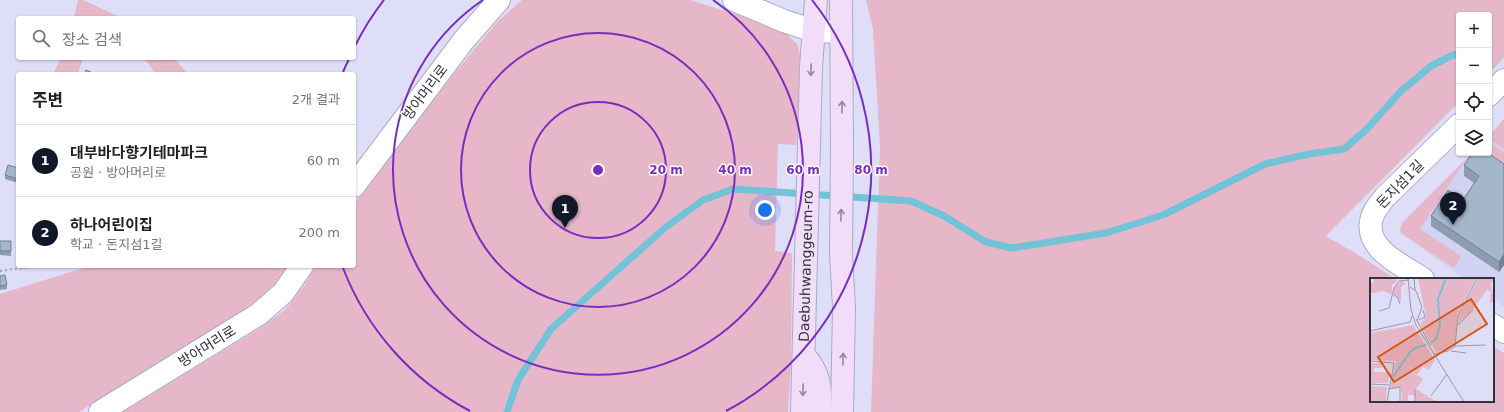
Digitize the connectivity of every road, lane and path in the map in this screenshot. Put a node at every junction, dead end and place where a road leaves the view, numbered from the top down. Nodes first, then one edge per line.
1 (499, 0) edge
2 (734, 0) edge
3 (816, 0) edge
4 (841, 0) edge
5 (814, 31) junction
6 (841, 32) junction
7 (1504, 80) edge
8 (1492, 92) edge
9 (1456, 128) edge
10 (356, 183) edge
11 (21, 268) edge
12 (301, 268) edge
13 (0, 271) edge
14 (1421, 278) edge
15 (1494, 326) edge
16 (1504, 332) edge
17 (804, 354) junction
18 (100, 412) edge
19 (802, 412) edge
20 (820, 412) edge
21 (842, 412) edge

1 - 10 street, 방아머리로
2 - 5 street
3 - 5 main road, Daebuhwanggeum-ro
4 - 6 main road
5 - 6 street
5 -> 17 main road, Daebuhwanggeum-ro
21 -> 6 main road
7 - 8 street
9 - 14 street, 돈지섬1길
11 - 13 path
12 - 18 street, 방아머리로
15 - 16 street
17 -> 19 main road, Daebuhwanggeum-ro
17 - 20 main road

